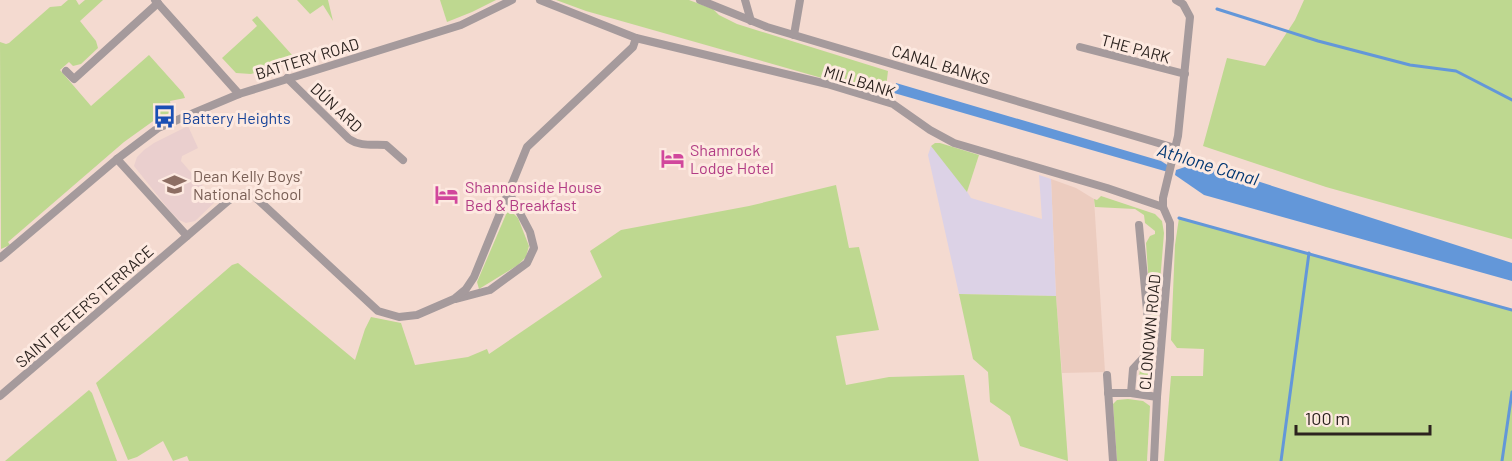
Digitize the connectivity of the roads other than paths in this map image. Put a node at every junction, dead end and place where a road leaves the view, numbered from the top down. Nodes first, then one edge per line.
1 (512, 0) edge
2 (540, 0) edge
3 (700, 0) edge
4 (745, 0) edge
5 (800, 0) edge
6 (1176, 0) edge
7 (157, 1) edge
8 (751, 21) junction
9 (794, 35) junction
10 (636, 38) junction
11 (1080, 47) dead end
12 (66, 71) dead end
13 (1185, 74) junction
14 (287, 78) junction
15 (239, 94) junction
16 (1175, 148) junction
17 (117, 159) junction
18 (403, 160) dead end
19 (507, 196) junction
20 (1163, 207) junction
21 (1139, 225) dead end
22 (186, 236) junction
23 (0, 258) edge
24 (454, 299) junction
25 (1107, 375) dead end
26 (1108, 393) junction
27 (1131, 393) junction
28 (0, 396) edge
29 (1157, 398) junction
30 (1113, 461) edge
31 (1154, 461) edge

1 - 14 street, BATTERY ROAD
2 - 10 street, MILLBANK
3 - 8 street, CANAL BANKS
4 - 8 street
5 - 9 street
6 - 13 street
7 - 12 street
7 - 15 street
8 - 9 street, CANAL BANKS
9 - 16 street, CANAL BANKS
10 - 19 street
10 - 20 street, MILLBANK
11 - 13 street, THE PARK
13 - 16 street
14 - 15 street, BATTERY ROAD
14 - 18 street, DÚN ARD
15 - 17 street, BATTERY ROAD
16 - 20 street
17 - 22 street
17 - 23 street, BATTERY ROAD
19 - 24 street
19 - 24 street
20 - 29 street, CLONOWN ROAD
21 - 27 street
22 - 24 street, SAINT PETER'S TERRACE
22 - 28 street, SAINT PETER'S TERRACE
25 - 26 street
26 - 27 street
26 - 30 street
27 - 29 street
29 - 31 street, CLONOWN ROAD

